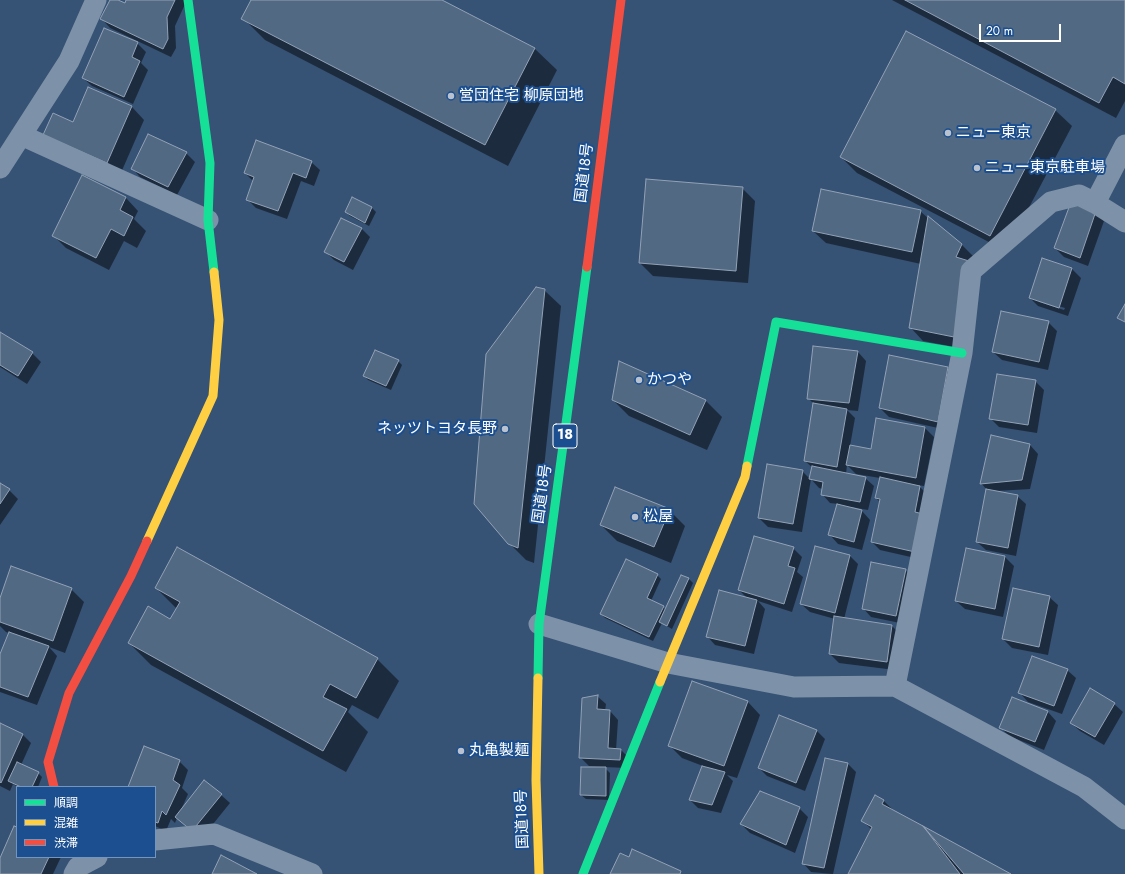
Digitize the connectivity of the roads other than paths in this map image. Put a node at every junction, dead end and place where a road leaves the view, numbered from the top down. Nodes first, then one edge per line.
1 (96, 0) edge
2 (188, 0) edge
3 (620, 0) edge
4 (21, 135) junction
5 (1125, 145) edge
6 (0, 168) edge
7 (1095, 203) junction
8 (208, 220) junction
9 (1125, 222) edge
10 (962, 353) junction
11 (539, 624) junction
12 (668, 663) junction
13 (895, 686) junction
14 (54, 786) edge
15 (1125, 819) edge
16 (156, 840) edge
17 (95, 858) edge
18 (75, 866) edge
19 (312, 874) edge
20 (539, 874) edge
21 (583, 874) edge

1 - 4 street
2 - 8 main road
3 - 11 main road, 国道18号 / 18
4 - 6 street
4 - 8 street
5 - 7 street
7 - 9 street
7 - 10 street
8 - 14 main road
10 - 12 main road
10 - 13 street
11 - 12 street
11 - 20 main road, 国道18号 / 18
12 - 13 street
12 - 21 main road
13 - 15 street
16 - 19 street
17 - 18 street

